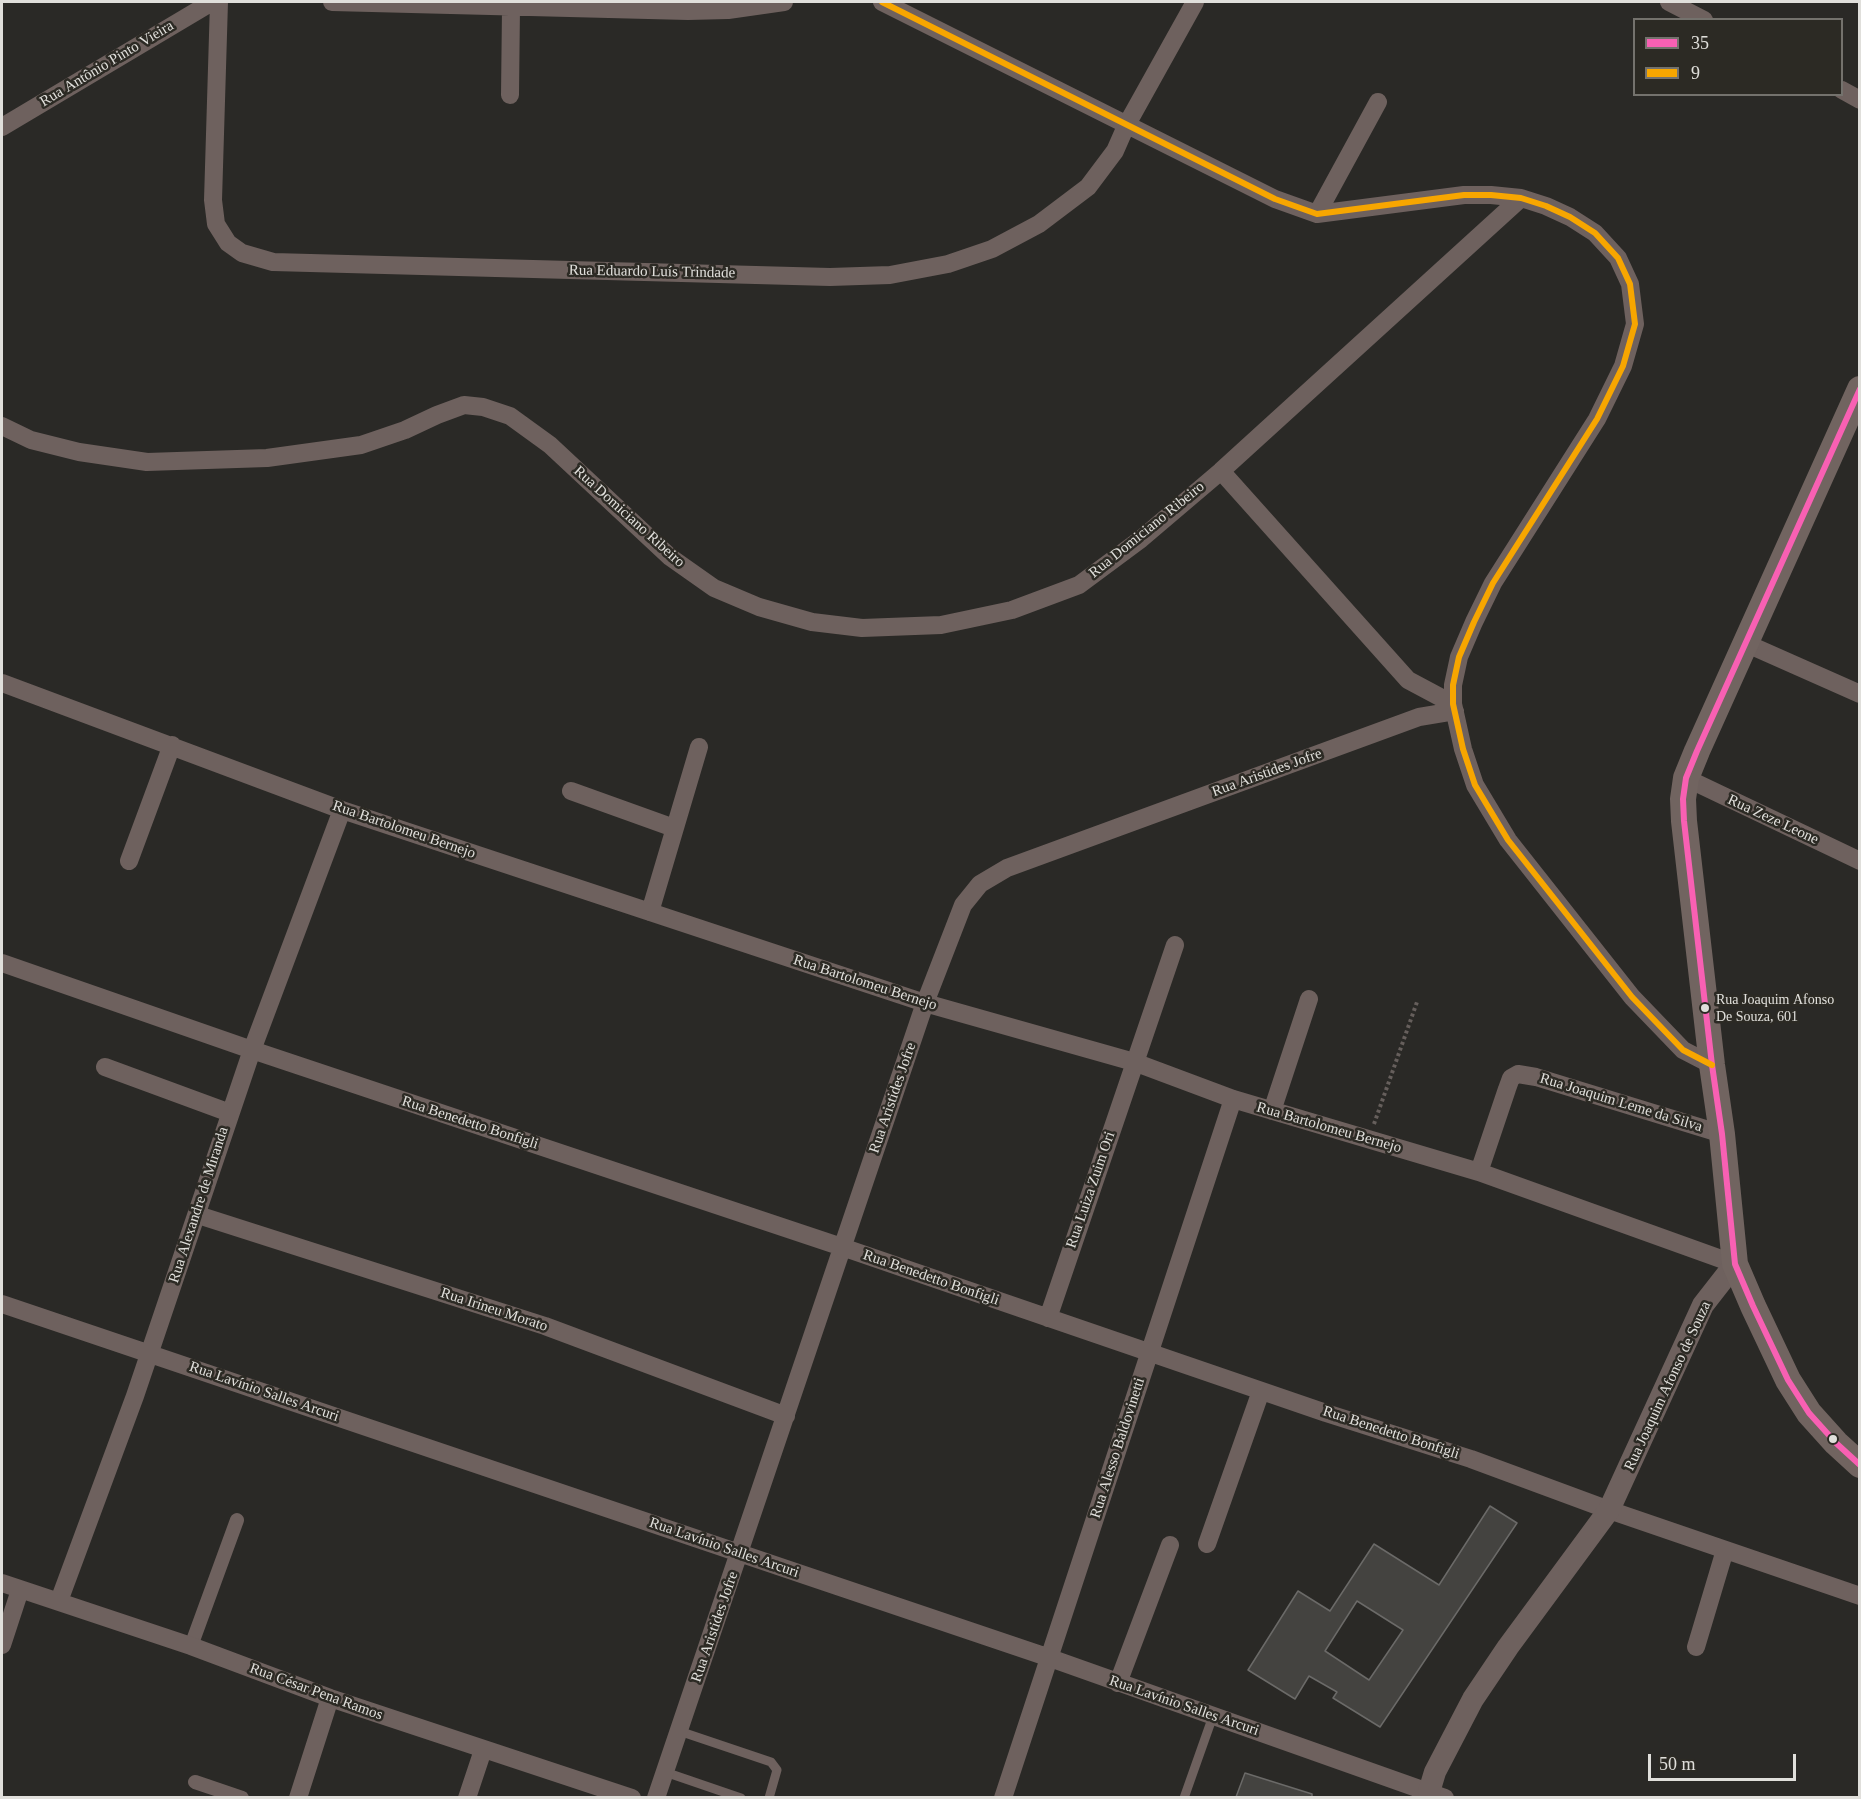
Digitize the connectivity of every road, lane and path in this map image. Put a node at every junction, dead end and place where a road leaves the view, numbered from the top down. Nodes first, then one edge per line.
1 (212, 2) edge
2 (219, 2) edge
3 (332, 2) edge
4 (784, 2) edge
5 (882, 2) edge
6 (1195, 2) edge
7 (1669, 2) edge
8 (511, 8) junction
9 (1700, 18) edge
10 (1843, 91) edge
11 (510, 96) dead end
12 (1860, 100) edge
13 (1378, 102) dead end
14 (1126, 126) junction
15 (2, 127) edge
16 (1521, 198) junction
17 (1317, 214) junction
18 (1860, 389) edge
19 (2, 426) edge
20 (1221, 471) junction
21 (1745, 643) junction
22 (2, 683) edge
23 (1860, 694) edge
24 (1454, 707) junction
25 (172, 745) junction
26 (699, 747) dead end
27 (1686, 778) junction
28 (571, 792) dead end
29 (342, 810) junction
30 (674, 828) junction
31 (129, 861) dead end
32 (1860, 861) edge
33 (650, 912) junction
34 (1174, 945) dead end
35 (2, 963) edge
36 (1309, 999) dead end
37 (1417, 1002) dead end
38 (925, 1003) junction
39 (252, 1050) junction
40 (1134, 1062) junction
41 (1712, 1065) junction
42 (105, 1066) dead end
43 (1233, 1099) junction
44 (1272, 1111) junction
45 (230, 1113) junction
46 (1722, 1134) junction
47 (1370, 1139) junction
48 (1479, 1172) junction
49 (198, 1215) junction
50 (842, 1247) junction
51 (1735, 1264) junction
52 (2, 1304) edge
53 (1048, 1318) junction
54 (1149, 1352) junction
55 (150, 1354) junction
56 (1261, 1391) junction
57 (786, 1416) junction
58 (1860, 1465) edge
59 (1610, 1510) junction
60 (237, 1520) dead end
61 (1207, 1544) dead end
62 (1170, 1545) dead end
63 (1725, 1550) junction
64 (740, 1553) junction
65 (2, 1583) edge
66 (20, 1590) junction
67 (1860, 1596) edge
68 (59, 1602) junction
69 (2, 1645) edge
70 (191, 1646) junction
71 (1696, 1647) dead end
72 (1050, 1658) junction
73 (1119, 1683) junction
74 (330, 1698) junction
75 (1213, 1716) junction
76 (679, 1731) junction
77 (483, 1750) junction
78 (665, 1772) junction
79 (195, 1782) dead end
80 (1435, 1796) edge
81 (242, 1797) edge
82 (298, 1797) edge
83 (467, 1797) edge
84 (632, 1797) edge
85 (656, 1797) edge
86 (741, 1797) edge
87 (769, 1797) edge
88 (1003, 1797) edge
89 (1184, 1797) edge

1 - 15 street, Rua Antônio Pinto Vieira
2 - 14 street, Rua Eduardo Luís Trindade
3 - 8 street
4 - 8 street
5 - 14 street
6 - 14 street, Rua Eduardo Luís Trindade
7 - 9 street
8 - 11 street
10 - 12 street
13 - 17 street
14 - 17 street
16 - 17 street
16 - 20 street, Rua Domiciano Ribeiro
16 - 24 street
18 - 21 main road
19 - 20 street, Rua Domiciano Ribeiro
20 - 24 street
21 - 23 street
21 - 27 main road
22 - 25 street, Rua Bartolomeu Bernejo
24 - 38 street, Rua Aristides Jofre
24 - 41 street
25 - 29 street, Rua Bartolomeu Bernejo
25 - 31 street
26 - 30 street
27 - 32 street, Rua Zeze Leone
27 - 41 main road
28 - 30 street
29 - 33 street, Rua Bartolomeu Bernejo
29 - 39 street, Rua Alexandre de Miranda
30 - 33 street
33 - 38 street, Rua Bartolomeu Bernejo
34 - 40 street, Rua Luiza Zuim Ori
35 - 39 street, Rua Benedetto Bonfigli
36 - 44 street
37 - 47 path
38 - 40 street, Rua Bartolomeu Bernejo
38 - 50 street, Rua Aristides Jofre
39 - 45 street, Rua Alexandre de Miranda
39 - 50 street, Rua Benedetto Bonfigli
40 - 43 street, Rua Bartolomeu Bernejo
40 - 53 street, Rua Luiza Zuim Ori
41 - 46 main road
42 - 45 street
43 - 44 street, Rua Bartolomeu Bernejo
43 - 54 street, Rua Alesso Baldovinetti
44 - 47 street, Rua Bartolomeu Bernejo
45 - 49 street, Rua Alexandre de Miranda
46 - 48 street, Rua Joaquim Leme da Silva
46 - 51 main road
47 - 48 street, Rua Bartolomeu Bernejo
48 - 51 street, Rua Bartolomeu Bernejo
49 - 55 street, Rua Alexandre de Miranda
49 - 57 street, Rua Irineu Morato
50 - 53 street, Rua Benedetto Bonfigli
50 - 57 street, Rua Aristides Jofre
51 - 58 main road
51 - 59 street, Rua Joaquim Afonso de Souza
52 - 55 street, Rua Lavínio Salles Arcuri
53 - 54 street, Rua Benedetto Bonfigli
54 - 56 street, Rua Benedetto Bonfigli
54 - 72 street, Rua Alesso Baldovinetti
55 - 64 street, Rua Lavínio Salles Arcuri
55 - 68 street, Rua Alexandre de Miranda
56 - 59 street, Rua Benedetto Bonfigli
56 - 61 street
57 - 64 street, Rua Aristides Jofre
59 - 63 street, Rua Benedetto Bonfigli
59 - 80 street, Rua Joaquim Afonso de Souza
60 - 70 street
62 - 73 street
63 - 67 street, Rua Benedetto Bonfigli
63 - 71 street
64 - 72 street, Rua Lavínio Salles Arcuri
64 - 76 street, Rua Aristides Jofre
65 - 66 street, Rua César Pena Ramos
66 - 68 street, Rua César Pena Ramos
66 - 69 street
68 - 70 street, Rua César Pena Ramos
70 - 74 street, Rua César Pena Ramos
72 - 73 street, Rua Lavínio Salles Arcuri
72 - 88 street, Rua Alesso Baldovinetti
73 - 75 street, Rua Lavínio Salles Arcuri
74 - 77 street, Rua César Pena Ramos
74 - 82 street
75 - 80 street, Rua Lavínio Salles Arcuri
75 - 89 lane
76 - 78 street, Rua Aristides Jofre
76 - 87 lane
77 - 83 street
77 - 84 street, Rua César Pena Ramos
78 - 85 street, Rua Aristides Jofre
78 - 86 lane
79 - 81 street

